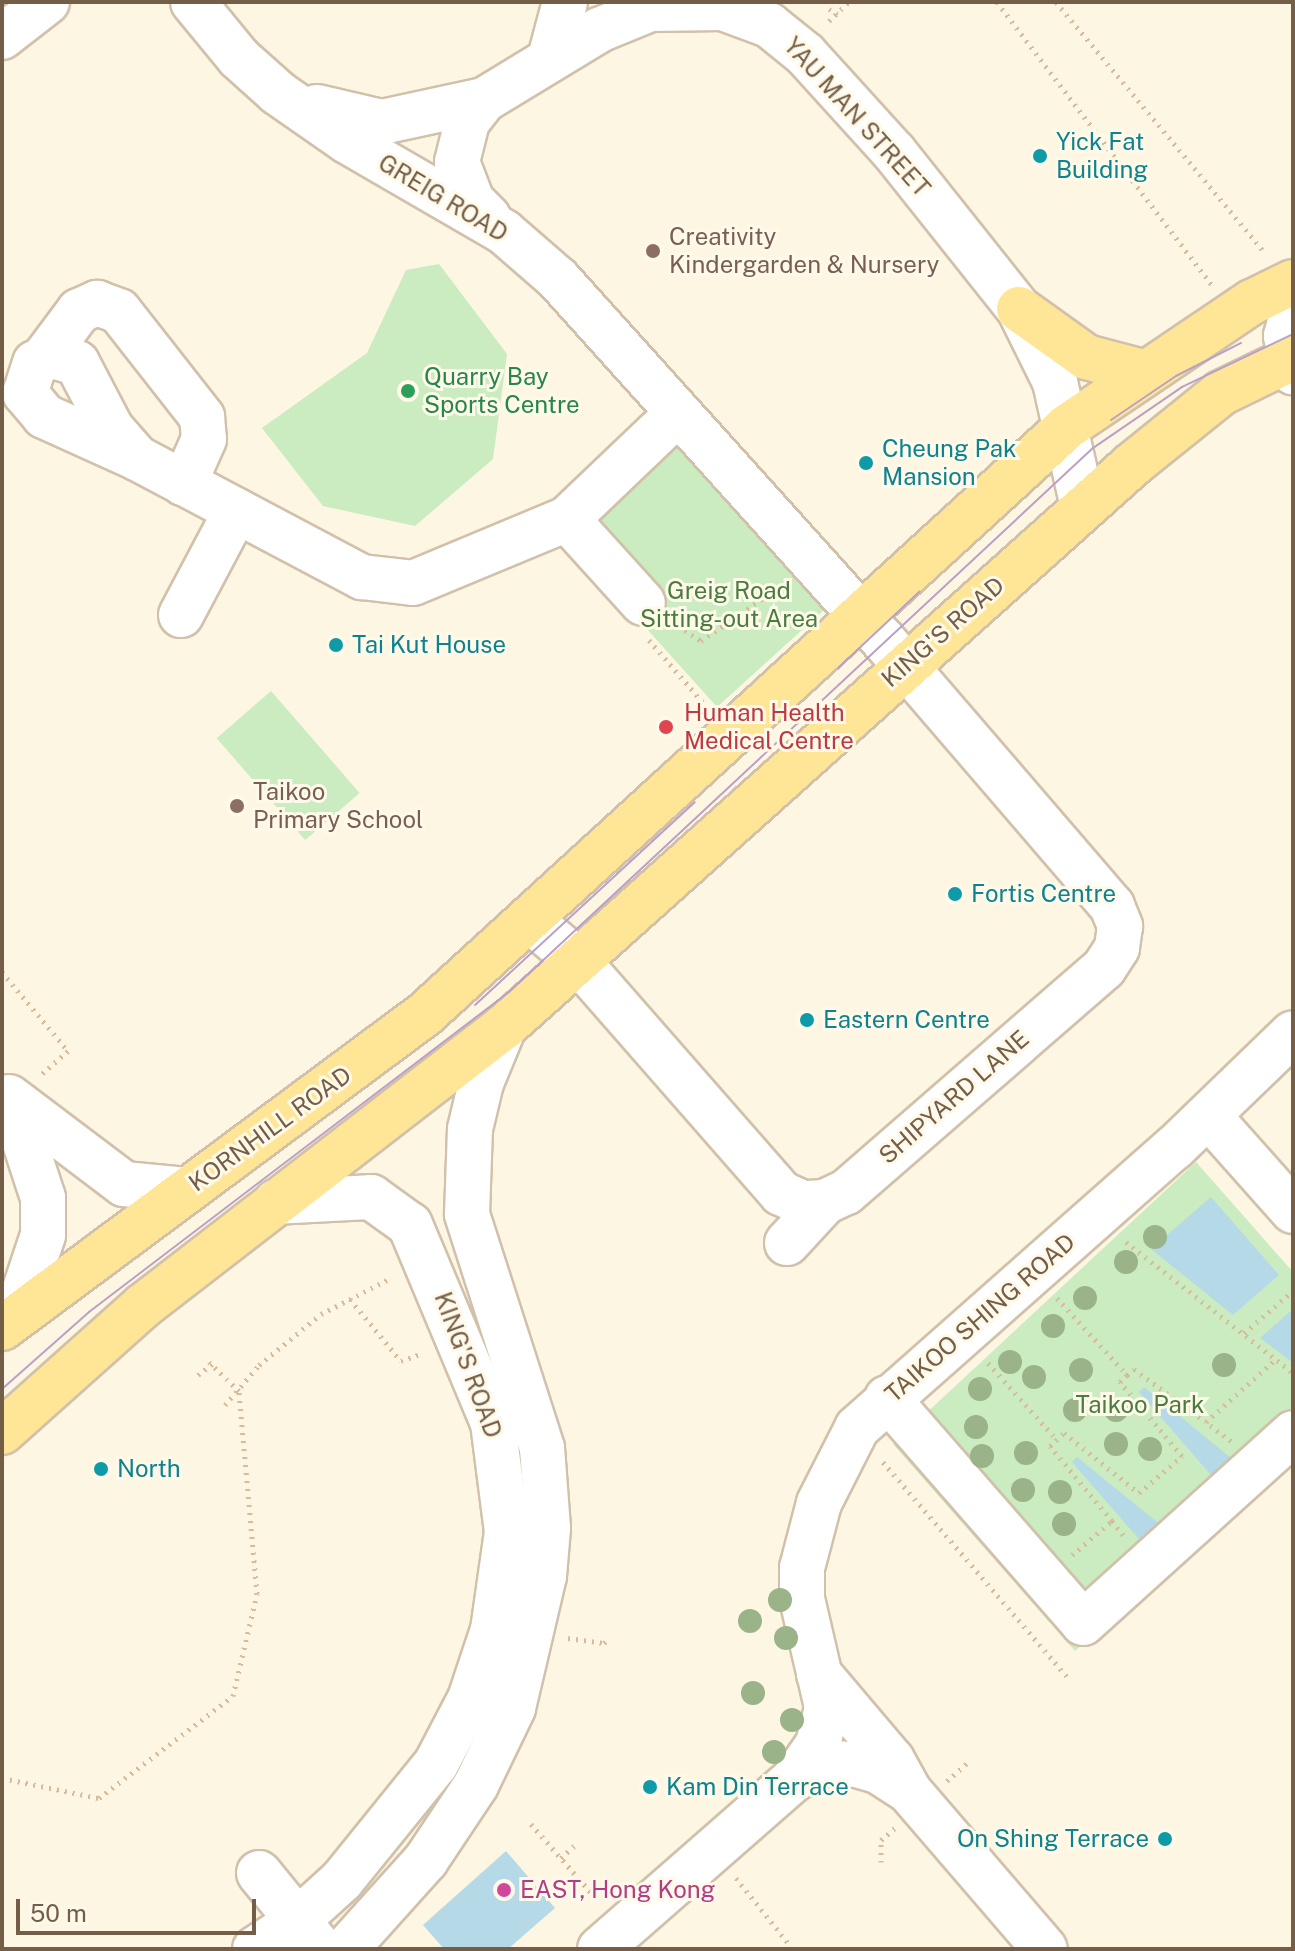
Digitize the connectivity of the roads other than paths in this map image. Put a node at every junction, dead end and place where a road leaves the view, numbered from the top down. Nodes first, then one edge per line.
1 (47, 2) edge
2 (193, 2) edge
3 (565, 2) edge
4 (642, 5) edge
5 (2, 37) edge
6 (550, 58) junction
7 (278, 93) junction
8 (484, 100) junction
9 (504, 232) junction
10 (1281, 270) edge
11 (1019, 309) junction
12 (1293, 310) edge
13 (1292, 363) edge
14 (1143, 372) junction
15 (678, 413) junction
16 (1068, 426) junction
17 (184, 484) junction
18 (1083, 507) junction
19 (236, 511) junction
20 (567, 519) junction
21 (655, 611) road end
22 (858, 613) junction
23 (181, 615) dead end
24 (904, 666) junction
25 (531, 921) junction
26 (578, 961) junction
27 (504, 1027) junction
28 (1293, 1033) edge
29 (16, 1089) edge
30 (1222, 1131) dead end
31 (187, 1190) junction
32 (276, 1202) junction
33 (825, 1202) junction
34 (1293, 1211) edge
35 (787, 1243) dead end
36 (9, 1322) edge
37 (887, 1398) junction
38 (2, 1432) edge
39 (1293, 1433) edge
40 (818, 1672) junction
41 (794, 1779) junction
42 (904, 1808) junction
43 (259, 1873) dead end
44 (309, 1935) edge
45 (255, 1949) edge
46 (346, 1949) edge
47 (600, 1949) edge
48 (1045, 1949) edge

1 - 5 street
2 - 7 street, GREIG ROAD
3 - 6 street
4 - 6 street, YAU MAN STREET
4 - 11 street, YAU MAN STREET
6 - 8 street, YAU MAN STREET
7 - 8 street, YAU MAN STREET
7 - 9 street, GREIG ROAD
8 - 9 street
9 - 15 street, GREIG ROAD
10 - 14 main road
11 - 14 main road
11 - 16 street, YAU MAN STREET
12 - 13 street
13 - 18 main road, KING'S ROAD
14 - 16 main road
15 - 20 street
15 - 22 street, GREIG ROAD
16 - 18 street, YAU MAN STREET
16 - 22 main road
17 - 17 street
17 - 19 street
18 - 24 main road, KING'S ROAD
19 - 20 street
19 - 23 street
20 - 21 street
22 - 24 street, GREIG ROAD
22 - 25 main road
24 - 26 main road, KING'S ROAD
24 - 33 street, SHIPYARD LANE
25 - 26 street
25 - 31 main road, KORNHILL ROAD
26 - 27 main road, KING'S ROAD
26 - 33 street
27 - 32 main road, KING'S ROAD
27 - 46 street, KING'S ROAD
28 - 37 street, TAIKOO SHING ROAD
29 - 31 street
29 - 36 street
30 - 34 street
31 - 36 main road, KORNHILL ROAD
32 - 38 main road
32 - 44 street, KING'S ROAD
33 - 35 street, SHIPYARD LANE
37 - 39 street
37 - 40 street, TAIKOO SHING ROAD
40 - 41 street, TAIKOO SHING ROAD
40 - 42 street, TAIKOO SHING ROAD
41 - 42 street, TAIKOO SHING ROAD
41 - 47 street, TAIKOO SHING ROAD
42 - 48 street
43 - 44 street
44 - 45 street, KING'S ROAD

